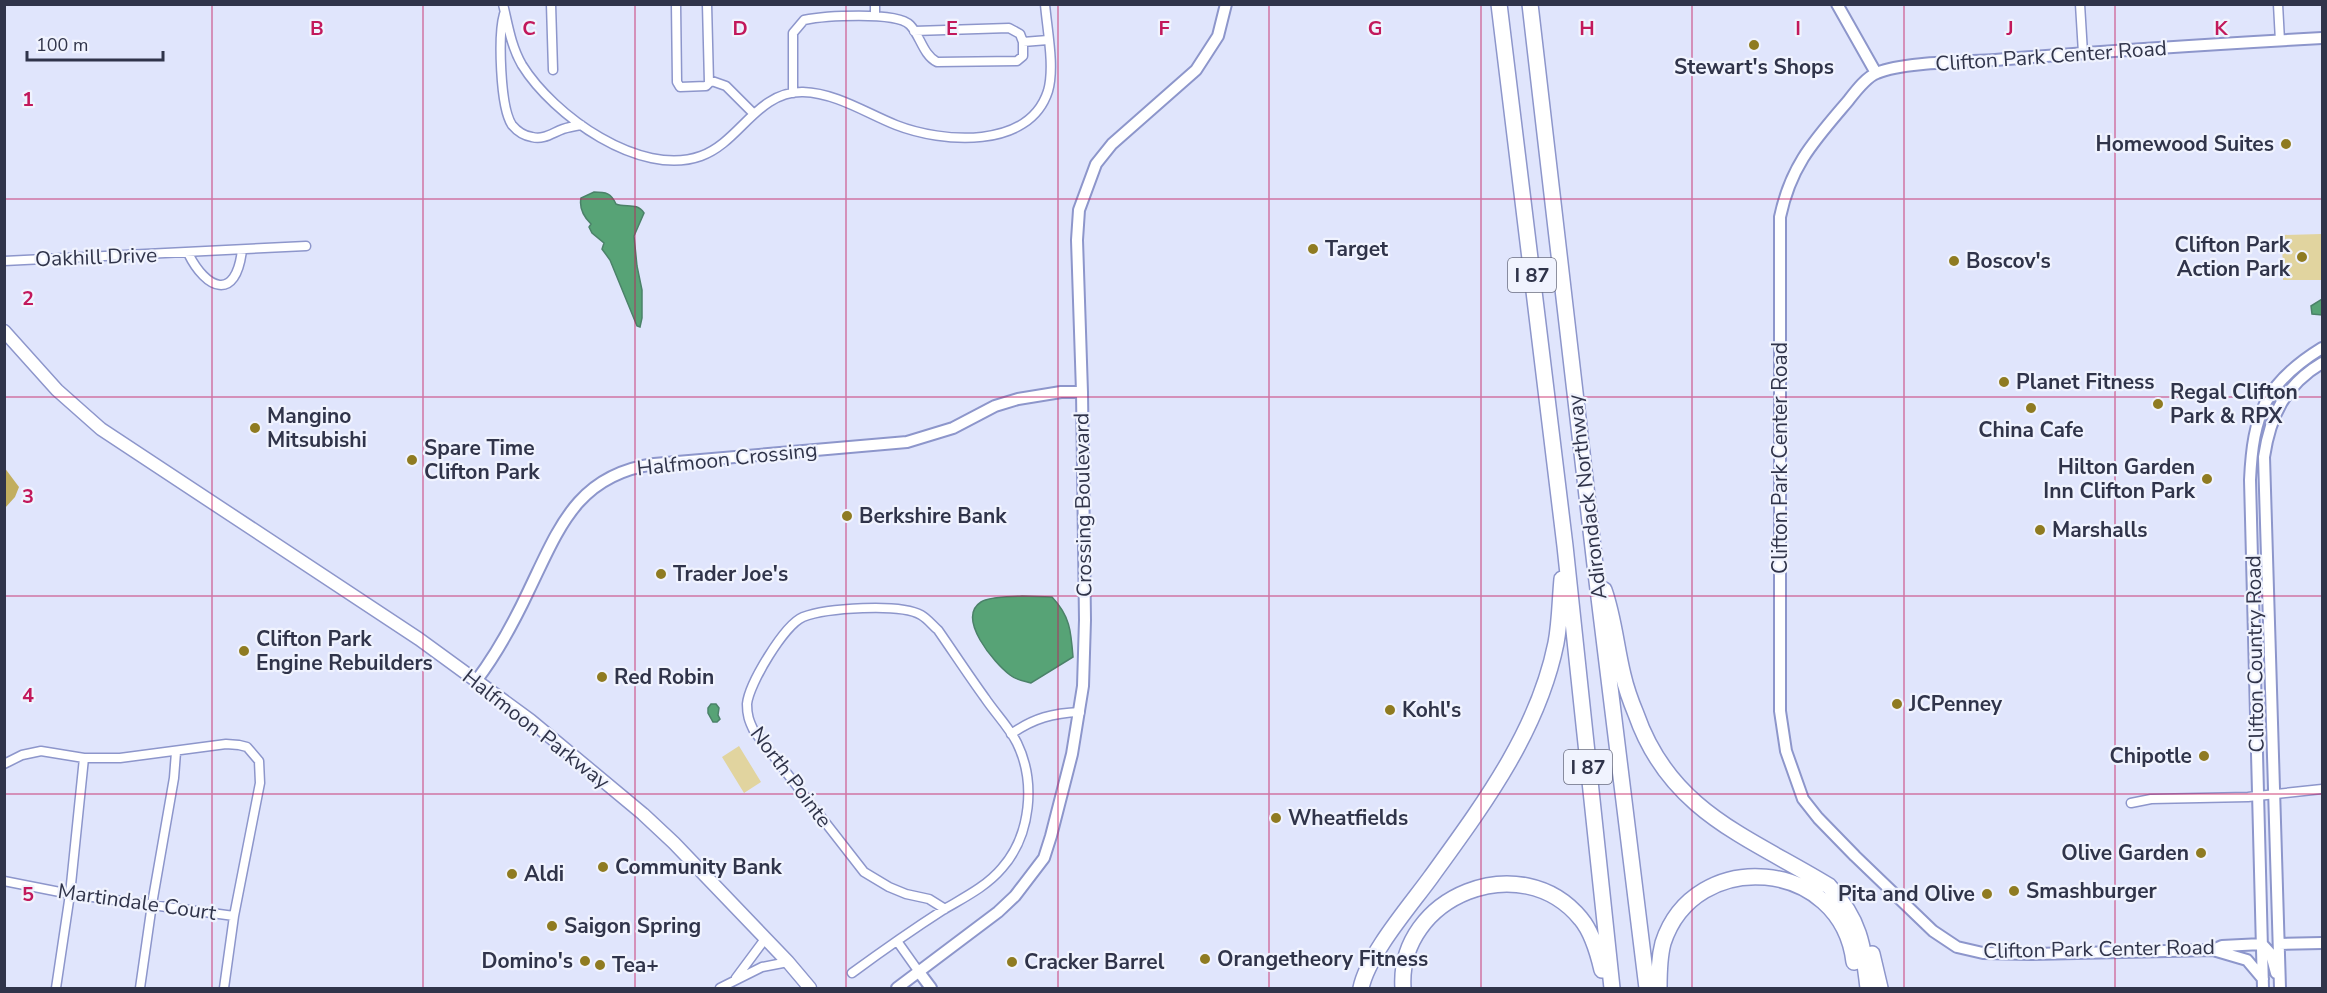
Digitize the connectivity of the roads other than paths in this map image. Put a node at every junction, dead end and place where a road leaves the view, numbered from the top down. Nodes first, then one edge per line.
1 (551, 4) edge
2 (676, 4) edge
3 (707, 4) edge
4 (874, 4) edge
5 (1045, 4) edge
6 (1226, 4) edge
7 (1499, 4) edge
8 (1530, 4) edge
9 (1837, 4) edge
10 (2080, 4) edge
11 (2278, 4) edge
12 (504, 8) edge
13 (875, 16) junction
14 (914, 31) junction
15 (2322, 38) edge
16 (1048, 40) junction
17 (2280, 41) junction
18 (1023, 42) junction
19 (2083, 52) junction
20 (553, 70) dead end
21 (1876, 73) junction
22 (709, 80) junction
23 (793, 93) junction
24 (754, 114) junction
25 (581, 125) junction
26 (306, 246) dead end
27 (242, 250) junction
28 (188, 253) junction
29 (4, 261) edge
30 (4, 332) edge
31 (2322, 348) edge
32 (2322, 363) edge
33 (1082, 392) junction
34 (1565, 546) junction
35 (1595, 566) junction
36 (476, 681) junction
37 (1080, 712) junction
38 (1011, 734) junction
39 (176, 752) junction
40 (84, 758) junction
41 (4, 764) edge
42 (2322, 789) edge
43 (2274, 794) junction
44 (2259, 795) junction
45 (2131, 804) dead end
46 (4, 882) edge
47 (70, 894) junction
48 (152, 904) junction
49 (945, 909) junction
50 (1852, 914) junction
51 (234, 916) junction
52 (765, 939) junction
53 (897, 941) junction
54 (2322, 943) edge
55 (2262, 944) junction
56 (2279, 944) junction
57 (2213, 950) junction
58 (788, 962) junction
59 (919, 972) junction
60 (852, 973) dead end
61 (734, 981) junction
62 (2263, 984) edge
63 (2280, 987) edge
64 (56, 988) edge
65 (140, 988) edge
66 (224, 988) edge
67 (720, 988) edge
68 (810, 988) edge
69 (897, 988) edge
70 (931, 988) edge
71 (1361, 988) edge
72 (1403, 988) edge
73 (1607, 988) edge
74 (1612, 988) edge
75 (1647, 988) edge
76 (1659, 988) edge
77 (1858, 988) edge
78 (1868, 988) edge
79 (1880, 988) edge

1 - 20 street
2 - 22 street
3 - 22 street
4 - 13 street
5 - 16 street
6 - 33 street, Crossing Boulevard
7 - 34 highway, Adirondack Northway / I 87
8 - 35 highway, Adirondack Northway / I 87
9 - 21 street
10 - 19 street
11 - 17 street
12 - 25 street
12 - 25 street
13 - 14 street
13 - 23 street
14 - 18 street
14 - 18 street
15 - 17 street, Clifton Park Center Road
16 - 18 street
16 - 23 street
17 - 19 street, Clifton Park Center Road
19 - 21 street, Clifton Park Center Road
21 - 57 street, Clifton Park Center Road
22 - 24 street
23 - 24 street
24 - 25 street
26 - 27 street, Oakhill Drive
27 - 28 street, Oakhill Drive
27 - 28 street, Oakhill Drive
28 - 29 street, Oakhill Drive
30 - 36 main road, Halfmoon Parkway
31 - 44 street, Clifton Country Road
32 - 43 street, Clifton Country Road
33 - 36 street, Halfmoon Crossing
33 - 37 street, Crossing Boulevard
34 - 71 highway
34 - 74 highway, Adirondack Northway / I 87
35 - 50 highway
35 - 75 highway, Adirondack Northway / I 87
36 - 52 main road, Halfmoon Parkway
37 - 38 street
37 - 59 street, Crossing Boulevard
38 - 49 street, North Pointe
38 - 49 street, North Pointe
39 - 40 street, Martindale Court
39 - 48 street
39 - 51 street, Martindale Court
40 - 41 street, Martindale Court
40 - 47 street
42 - 43 street
43 - 44 street
43 - 56 street, Clifton Country Road
44 - 45 street
44 - 55 street, Clifton Country Road
46 - 47 street, Martindale Court
47 - 48 street, Martindale Court
47 - 64 street
48 - 51 street, Martindale Court
48 - 65 street
49 - 53 street, North Pointe
50 - 78 highway
50 - 79 highway
51 - 66 street, Martindale Court
52 - 58 main road, Halfmoon Parkway
52 - 61 street
53 - 59 street
53 - 60 street, North Pointe
54 - 56 street
55 - 57 street, Clifton Park Center Road
55 - 62 street, Clifton Country Road
55 - 63 street
56 - 63 street, Clifton Country Road
57 - 62 street
58 - 61 street
58 - 68 main road, Halfmoon Parkway
59 - 69 street, Crossing Boulevard
59 - 70 street
61 - 67 street
72 - 73 highway
76 - 77 highway

